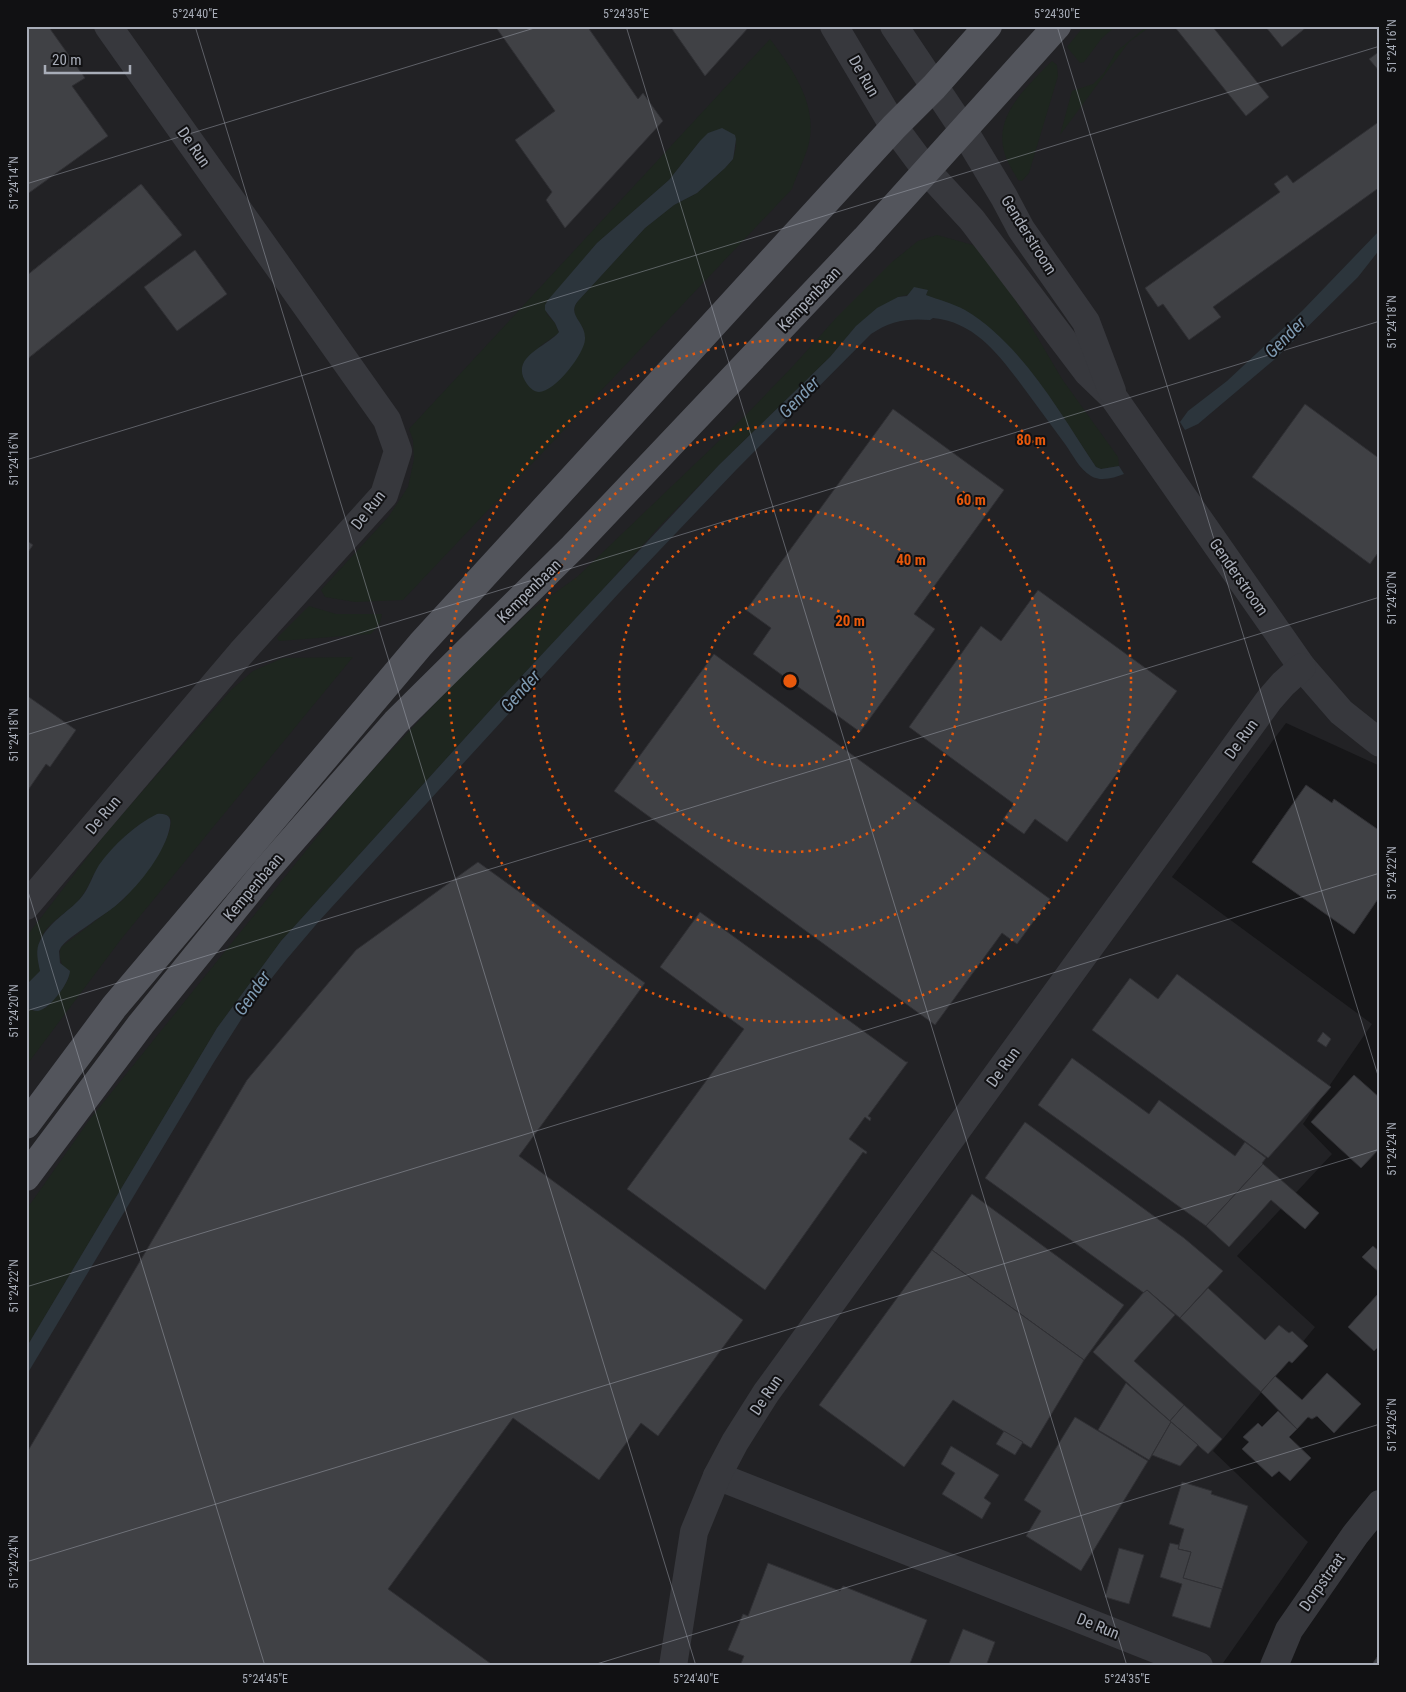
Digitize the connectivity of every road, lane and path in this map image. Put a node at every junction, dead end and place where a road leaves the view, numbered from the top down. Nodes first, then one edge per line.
1 (108, 26) edge
2 (834, 26) edge
3 (894, 26) edge
4 (988, 26) edge
5 (1057, 26) edge
6 (934, 87) junction
7 (894, 127) junction
8 (963, 129) junction
9 (926, 170) junction
10 (1114, 398) junction
11 (1302, 667) junction
12 (1380, 743) edge
13 (26, 906) edge
14 (26, 1125) edge
15 (26, 1177) edge
16 (717, 1476) junction
17 (1380, 1504) edge
18 (674, 1666) edge
19 (1199, 1666) edge
20 (1274, 1666) edge

1 - 13 street, De Run
2 - 7 street, De Run
3 - 6 street
4 - 6 main road, Kempenbaan
5 - 8 main road, Kempenbaan
6 - 7 main road, Kempenbaan
6 - 8 street, Genderstroom
7 - 9 street, De Run
7 - 14 main road, Kempenbaan
8 - 9 main road, Kempenbaan
8 - 10 street, Genderstroom
9 - 10 street, Genderstroom
9 - 15 main road, Kempenbaan
10 - 11 street, Genderstroom
11 - 12 street, Genderstroom
11 - 16 street, De Run
16 - 18 street, De Run
16 - 19 street, De Run
17 - 20 street, Dorpstraat

